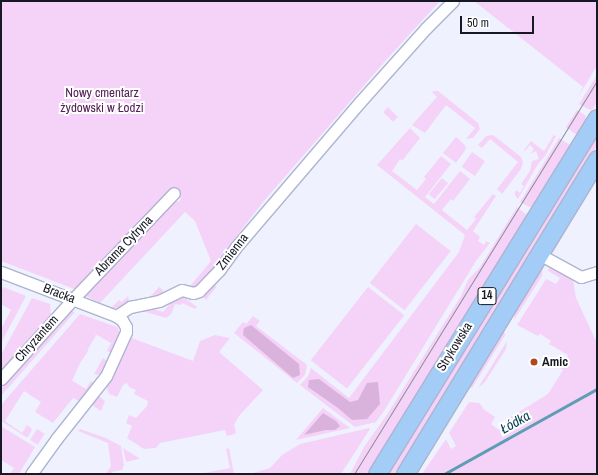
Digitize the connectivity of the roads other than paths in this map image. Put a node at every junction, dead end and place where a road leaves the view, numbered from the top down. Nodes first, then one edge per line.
1 (453, 1) edge
2 (597, 118) edge
3 (597, 159) edge
4 (174, 193) dead end
5 (539, 254) junction
6 (1, 272) edge
7 (597, 272) edge
8 (73, 299) junction
9 (116, 316) junction
10 (1, 379) edge
11 (31, 474) edge
12 (377, 474) edge
13 (405, 474) edge

1 - 9 street, Zmienna
2 - 12 main road, Strykowska / 14
3 - 5 main road, Strykowska / 14
4 - 8 street, Abrama Cytryna
5 - 7 street
5 - 13 main road, Strykowska / 14
6 - 8 street, Bracka
8 - 9 street, Bracka
8 - 10 street, Chryzantem
9 - 11 street

